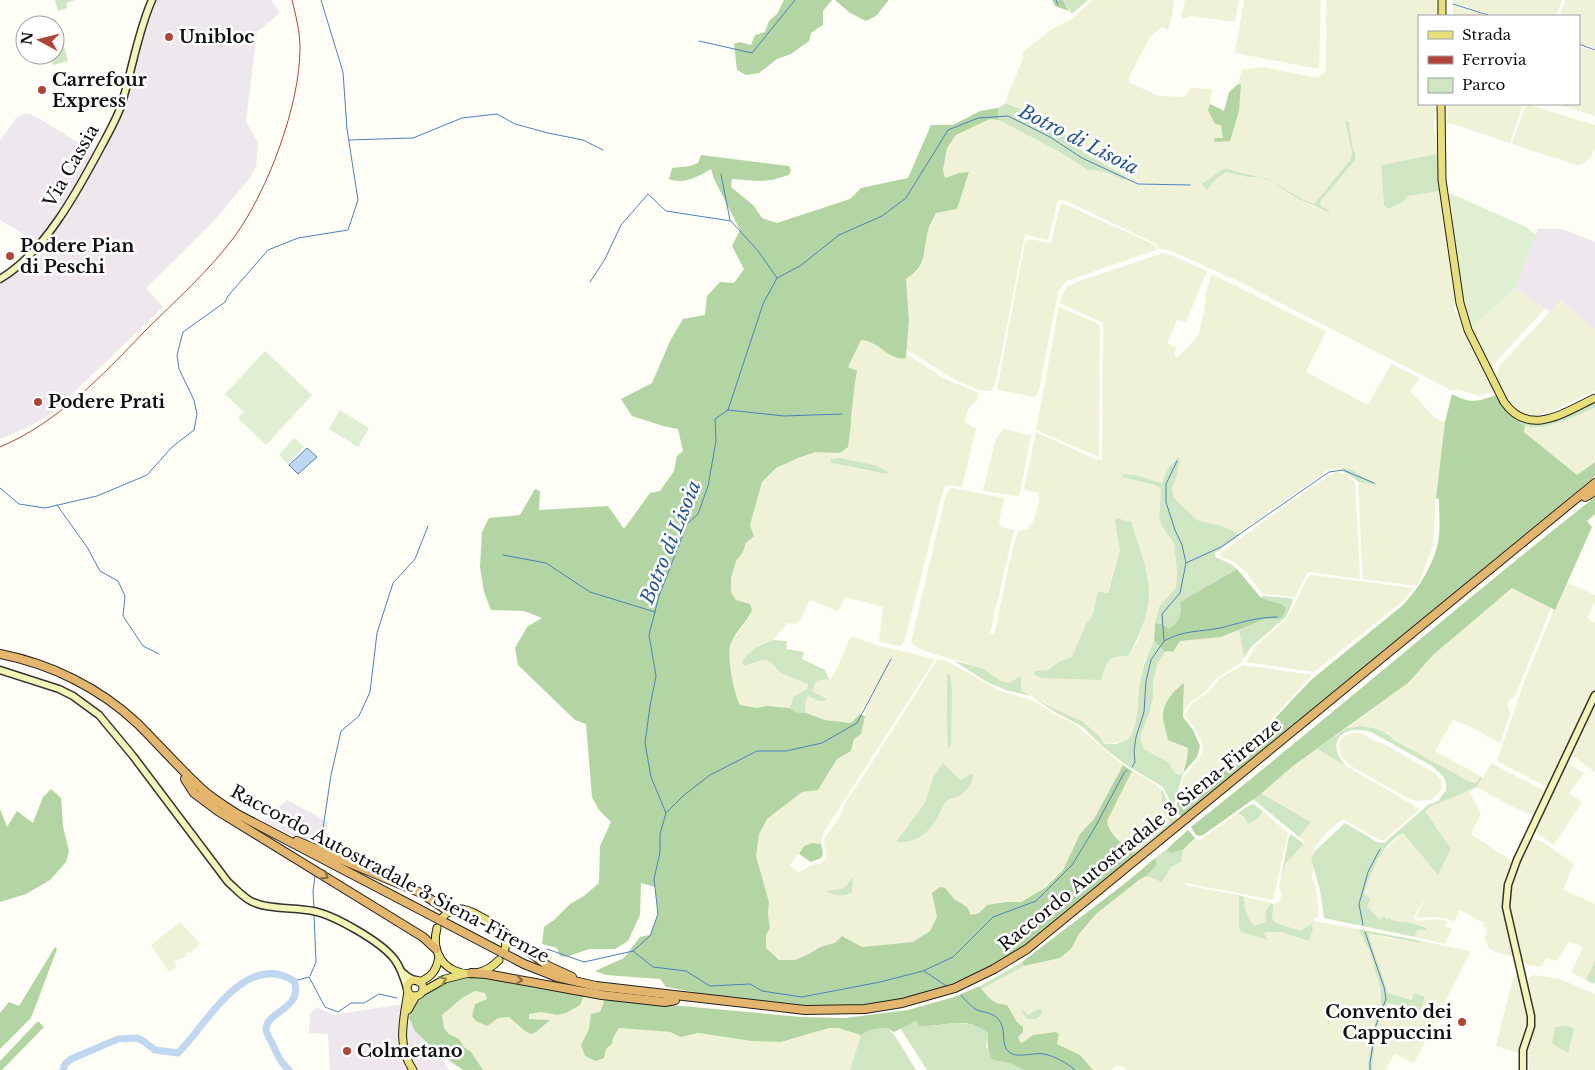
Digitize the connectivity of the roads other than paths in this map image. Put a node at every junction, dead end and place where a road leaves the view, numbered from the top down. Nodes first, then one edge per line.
1 (154, 0) edge
2 (1442, 0) edge
3 (1442, 15) edge
4 (1441, 105) edge
5 (0, 279) edge
6 (1595, 398) edge
7 (1595, 482) edge
8 (1595, 490) edge
9 (1585, 495) junction
10 (0, 654) edge
11 (0, 658) edge
12 (0, 670) edge
13 (1595, 695) edge
14 (163, 750) junction
15 (185, 779) junction
16 (448, 911) junction
17 (442, 918) dead end
18 (437, 928) dead end
19 (502, 931) junction
20 (505, 949) dead end
21 (438, 952) junction
22 (499, 960) dead end
23 (401, 971) junction
24 (469, 973) junction
25 (417, 981) junction
26 (408, 989) junction
27 (419, 994) junction
28 (697, 998) junction
29 (675, 1000) junction
30 (414, 1070) edge
31 (418, 1070) edge
32 (1524, 1070) edge

1 - 5 main road, Via Cassia
2 - 3 main road
4 - 6 main road
7 - 9 highway, Raccordo Autostradale 3 Siena-Firenze
8 - 9 highway, Raccordo Autostradale 3 Siena-Firenze
9 - 28 highway, Raccordo Autostradale 3 Siena-Firenze
9 - 29 highway, Raccordo Autostradale 3 Siena-Firenze
10 - 14 highway, Raccordo Autostradale 3 Siena-Firenze
11 - 15 highway, Raccordo Autostradale 3 Siena-Firenze
12 - 23 main road
13 - 32 main road
14 - 16 highway
14 - 28 highway, Raccordo Autostradale 3 Siena-Firenze
15 -> 21 highway
15 - 29 highway, Raccordo Autostradale 3 Siena-Firenze
16 - 17 main road
16 - 19 main road
18 - 21 main road
19 - 20 main road
19 - 28 highway
21 - 24 main road
21 - 25 main road
22 - 24 main road
23 - 25 main road
23 - 26 main road
27 -> 24 main road
24 -> 29 highway
25 - 26 main road
25 - 27 main road
26 - 27 main road
26 - 30 main road
27 - 31 main road

